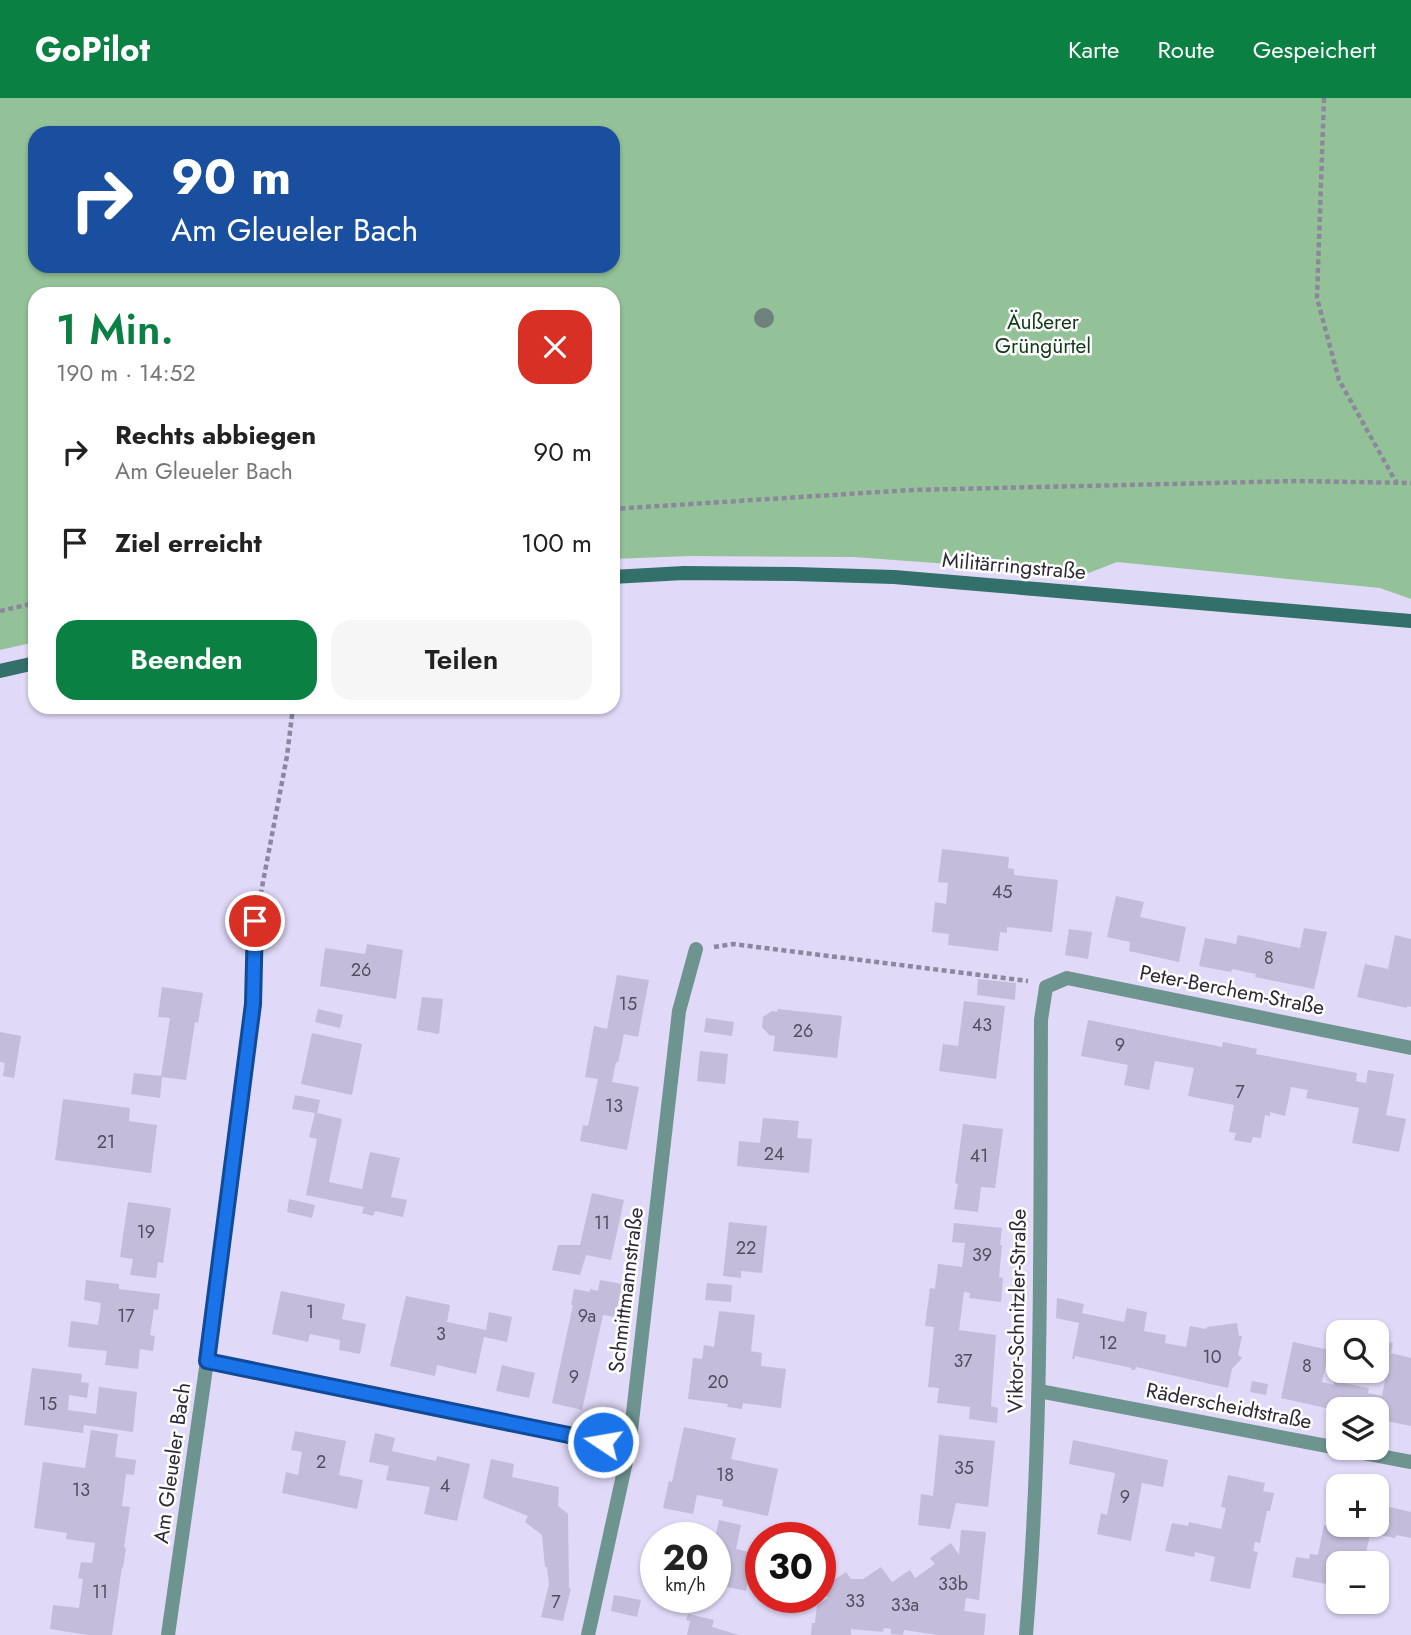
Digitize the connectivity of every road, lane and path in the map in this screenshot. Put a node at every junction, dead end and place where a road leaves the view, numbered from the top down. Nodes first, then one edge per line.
1 (1324, 98) edge
2 (1396, 482) junction
3 (1411, 483) edge
4 (620, 508) edge
5 (620, 577) edge
6 (28, 605) edge
7 (0, 611) edge
8 (1411, 621) edge
9 (28, 665) edge
10 (0, 671) edge
11 (292, 714) edge
12 (255, 921) joint
13 (696, 949) joint
14 (1046, 987) junction
15 (1411, 1048) edge
16 (207, 1361) junction
17 (1038, 1391) junction
18 (629, 1448) junction
19 (1411, 1462) edge
20 (168, 1635) edge
21 (588, 1635) edge
22 (1026, 1635) edge

1 - 2 path
2 - 3 path
2 - 4 path
5 - 8 main road, Militärringstraße
6 - 7 path
9 - 10 main road
11 - 12 path
12 - 16 street, Am Gleueler Bach
13 - 14 path
13 - 18 street, Schmittmannstraße
14 - 15 street, Peter-Berchem-Straße
14 - 17 street, Viktor-Schnitzler-Straße
16 - 18 street
16 - 20 street, Am Gleueler Bach
17 - 19 street, Räderscheidtstraße
17 - 22 street, Viktor-Schnitzler-Straße
18 - 21 street, Schmittmannstraße

